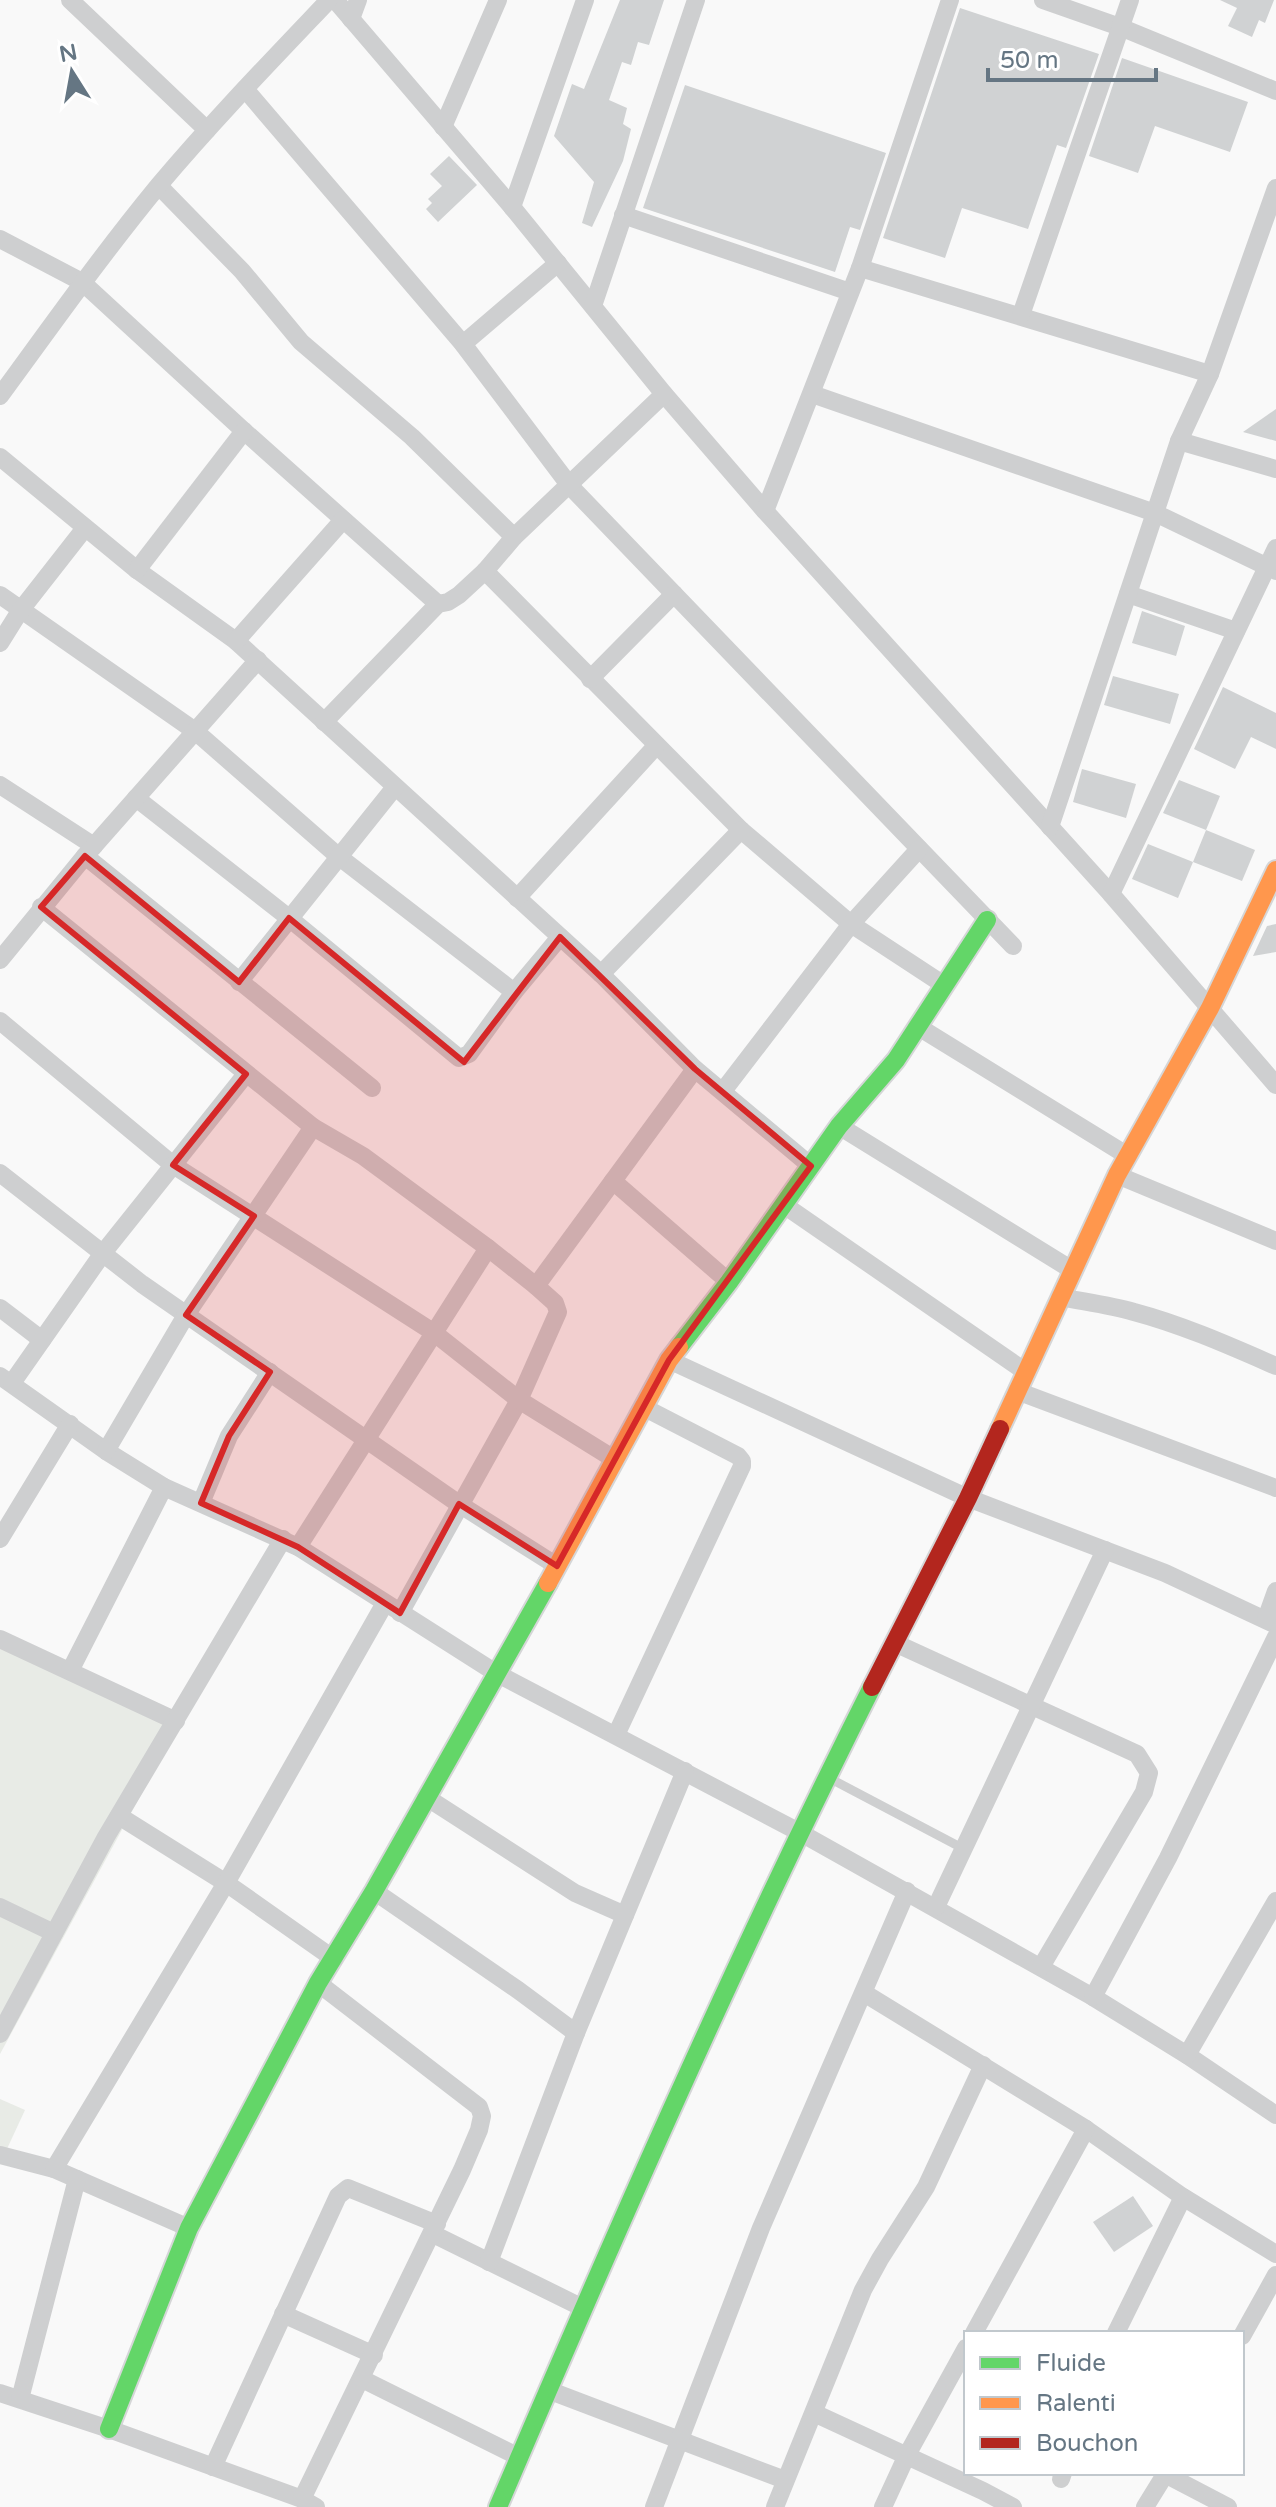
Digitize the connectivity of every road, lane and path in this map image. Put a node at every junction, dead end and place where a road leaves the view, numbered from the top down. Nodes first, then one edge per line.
1 (70, 0) edge
2 (332, 0) edge
3 (358, 0) edge
4 (498, 0) edge
5 (585, 0) edge
6 (696, 0) edge
7 (950, 0) edge
8 (1043, 0) edge
9 (1130, 0) edge
10 (351, 19) junction
11 (1120, 27) junction
12 (245, 89) junction
13 (1276, 91) edge
14 (443, 127) junction
15 (207, 130) junction
16 (159, 186) junction
17 (1276, 188) edge
18 (512, 207) junction
19 (623, 215) junction
20 (0, 239) edge
21 (558, 263) junction
22 (860, 268) junction
23 (82, 282) junction
24 (850, 292) junction
25 (593, 306) junction
26 (1021, 315) junction
27 (463, 344) junction
28 (1210, 374) junction
29 (664, 394) junction
30 (812, 394) junction
31 (0, 396) edge
32 (244, 431) junction
33 (1179, 441) junction
34 (0, 457) edge
35 (1276, 469) edge
36 (570, 486) junction
37 (765, 511) junction
38 (1155, 513) junction
39 (343, 520) junction
40 (85, 528) junction
41 (514, 537) junction
42 (1276, 548) edge
43 (1272, 569) edge
44 (137, 570) junction
45 (485, 571) junction
46 (674, 594) junction
47 (1128, 594) junction
48 (0, 595) edge
49 (438, 604) junction
50 (20, 611) junction
51 (1236, 631) junction
52 (236, 641) junction
53 (0, 643) edge
54 (258, 660) junction
55 (590, 679) junction
56 (324, 722) junction
57 (195, 731) junction
58 (656, 746) junction
59 (0, 785) edge
60 (395, 787) junction
61 (136, 798) junction
62 (1050, 827) junction
63 (741, 830) junction
64 (919, 849) junction
65 (89, 851) junction
66 (338, 856) junction
67 (1276, 870) edge
68 (1111, 894) junction
69 (517, 898) junction
70 (41, 907) junction
71 (289, 918) junction
72 (987, 920) junction
73 (851, 924) junction
74 (560, 937) junction
75 (1013, 946) dead end
76 (0, 960) edge
77 (601, 974) junction
78 (239, 982) junction
79 (944, 985) junction
80 (514, 992) junction
81 (1210, 1008) junction
82 (0, 1021) edge
83 (917, 1026) junction
84 (695, 1069) junction
85 (246, 1074) junction
86 (1276, 1085) edge
87 (372, 1088) dead end
88 (723, 1091) junction
89 (839, 1126) junction
90 (313, 1127) junction
91 (1128, 1156) junction
92 (173, 1165) junction
93 (811, 1166) junction
94 (0, 1173) edge
95 (1117, 1175) junction
96 (613, 1181) junction
97 (784, 1205) junction
98 (254, 1216) junction
99 (1276, 1241) edge
100 (488, 1248) junction
101 (103, 1253) junction
102 (1072, 1270) junction
103 (729, 1282) junction
104 (536, 1286) junction
105 (1060, 1297) junction
106 (0, 1308) edge
107 (186, 1315) junction
108 (433, 1332) junction
109 (42, 1340) junction
110 (669, 1360) junction
111 (1276, 1366) edge
112 (270, 1372) junction
113 (1026, 1372) junction
114 (6, 1379) edge
115 (1017, 1391) junction
116 (519, 1400) junction
117 (643, 1407) junction
118 (70, 1424) junction
119 (367, 1438) junction
120 (106, 1451) junction
121 (614, 1459) junction
122 (164, 1487) junction
123 (1276, 1488) edge
124 (968, 1498) junction
125 (201, 1503) junction
126 (459, 1504) junction
127 (0, 1539) edge
128 (290, 1543) junction
129 (1105, 1550) junction
130 (557, 1566) junction
131 (1276, 1591) edge
132 (393, 1608) junction
133 (1271, 1622) edge
134 (1276, 1637) edge
135 (0, 1639) edge
136 (897, 1644) junction
137 (70, 1671) junction
138 (496, 1673) junction
139 (1032, 1705) junction
140 (176, 1721) junction
141 (616, 1735) junction
142 (685, 1771) junction
143 (828, 1777) junction
144 (426, 1797) junction
145 (119, 1816) junction
146 (799, 1832) junction
147 (964, 1849) junction
148 (226, 1883) junction
149 (374, 1891) junction
150 (907, 1891) junction
151 (1276, 1901) edge
152 (0, 1907) edge
153 (936, 1907) junction
154 (625, 1915) junction
155 (54, 1933) junction
156 (334, 1959) junction
157 (1041, 1967) junction
158 (318, 1983) junction
159 (864, 1993) junction
160 (1093, 1997) junction
161 (576, 2033) junction
162 (0, 2034) edge
163 (1187, 2055) junction
164 (983, 2065) junction
165 (1276, 2115) edge
166 (1086, 2129) junction
167 (0, 2155) edge
168 (54, 2169) junction
169 (77, 2179) junction
170 (1183, 2197) junction
171 (189, 2228) junction
172 (435, 2229) junction
173 (1276, 2254) edge
174 (489, 2262) junction
175 (1276, 2275) edge
176 (583, 2308) junction
177 (283, 2314) junction
178 (975, 2331) edge
179 (1117, 2331) edge
180 (1244, 2332) edge
181 (964, 2352) edge
182 (374, 2355) junction
183 (362, 2379) junction
184 (548, 2390) junction
185 (0, 2393) edge
186 (20, 2399) junction
187 (814, 2413) junction
188 (109, 2429) junction
189 (680, 2440) junction
190 (907, 2455) junction
191 (519, 2457) junction
192 (213, 2467) junction
193 (1164, 2475) edge
194 (1167, 2475) edge
195 (785, 2480) junction
196 (309, 2503) edge
197 (498, 2507) edge
198 (654, 2507) edge
199 (775, 2507) edge
200 (883, 2507) edge
201 (1013, 2507) edge
202 (1145, 2507) edge
203 (1228, 2507) edge

1 - 15 street
2 - 10 street
2 - 12 street
3 - 10 street
4 - 14 street
5 - 18 street
6 - 19 street
7 - 22 street
8 - 11 street
9 - 11 street
10 - 14 street
11 - 13 street
11 - 26 street
12 - 15 street
12 - 27 street
14 - 18 street
15 - 16 street
16 - 23 street
16 - 41 street
17 - 28 street
18 - 21 street
19 - 24 street
19 - 25 street
20 - 23 street
21 - 25 street
21 - 27 street
22 - 24 street
22 - 26 street
23 - 31 street
23 - 32 street
24 - 30 street
25 - 29 street
26 - 28 street
27 - 36 street
28 - 33 street
29 - 36 street
29 - 37 street
30 - 37 street
30 - 38 street
32 - 39 street
32 - 44 street
33 - 35 street
33 - 38 street
34 - 40 street
36 - 41 street
36 - 46 street
37 - 62 street
38 - 43 street
38 - 47 street
39 - 49 street
39 - 52 street
40 - 44 street
40 - 50 street
41 - 45 street
42 - 43 street
43 - 51 street
44 - 52 street
45 - 49 street
45 - 55 street
46 - 55 street
46 - 64 street
47 - 51 street
47 - 62 street
48 - 50 street
49 - 56 street
50 - 53 street
50 - 57 street
51 - 68 street
52 - 54 street
54 - 56 street
54 - 57 street
55 - 58 street
56 - 60 street
57 - 61 street
57 - 66 street
58 - 63 street
58 - 69 street
59 - 65 street
60 - 66 street
60 - 69 street
61 - 65 street
61 - 71 street
62 - 68 street
63 - 73 street
63 - 77 street
64 - 72 street
64 - 73 street
65 - 70 street
65 - 78 street
66 - 71 street
66 - 80 street
67 - 81 street
68 - 81 street
69 - 74 street
70 - 76 street
70 - 85 street
71 - 78 street
71 - 80 street
72 - 75 street
72 - 79 street
73 - 79 street
73 - 88 street
74 - 77 street
74 - 80 street
77 - 84 street
78 - 87 street
79 - 83 street
81 - 86 street
81 - 91 street
82 - 92 street
83 - 89 street
83 - 91 street
84 - 88 street
84 - 96 street
85 - 90 street
85 - 92 street
88 - 93 street
89 - 93 street
89 - 102 street
90 - 98 street
90 - 100 street
91 - 95 street
92 - 98 street
92 - 101 street
93 - 97 street
94 - 101 street
95 - 99 street
95 - 102 street
96 - 103 street
96 - 104 street
97 - 103 street
97 - 113 street
98 - 107 street
98 - 108 street
100 - 104 street
100 - 108 street
101 - 107 street
101 - 109 street
102 - 105 street
103 - 110 street
104 - 116 street
105 - 111 street
105 - 113 street
106 - 109 street
107 - 112 street
107 - 120 street
108 - 116 street
108 - 119 street
109 - 114 street
110 - 117 street
110 - 124 street
112 - 119 street
112 - 125 street
113 - 115 street
114 - 118 street
115 - 123 street
115 - 124 street
116 - 121 street
116 - 126 street
117 - 121 street
117 - 141 street
118 - 120 street
118 - 127 street
119 - 126 street
119 - 128 street
120 - 122 street
121 - 130 street
122 - 125 street
122 - 137 street
124 - 129 street
124 - 136 street
125 - 128 street
126 - 130 street
126 - 132 street
128 - 132 street
128 - 140 street
129 - 133 street
129 - 139 street
130 - 138 street
131 - 133 street
132 - 138 street
132 - 148 street
134 - 160 street
135 - 137 street
136 - 139 street
136 - 143 street
137 - 140 street
138 - 141 street
138 - 144 street
139 - 147 street
139 - 157 street
140 - 145 street
141 - 142 street
142 - 146 street
142 - 154 street
143 - 146 street
143 - 147 lane
144 - 149 street
144 - 154 street
145 - 148 street
145 - 155 street
146 - 150 street
146 - 176 street
147 - 153 street
148 - 156 street
148 - 168 street
149 - 156 street
149 - 161 street
150 - 153 street
150 - 159 street
151 - 163 street
152 - 155 street
153 - 157 street
154 - 161 street
155 - 162 street
156 - 158 street
157 - 160 street
158 - 171 street
158 - 172 street
159 - 164 street
159 - 189 street
160 - 163 street
161 - 174 street
163 - 165 street
164 - 166 street
164 - 187 street
166 - 170 street
166 - 178 street
167 - 168 street
168 - 169 street
169 - 171 street
169 - 186 street
170 - 173 street
170 - 179 street
171 - 188 street
172 - 174 street
172 - 177 street
172 - 182 street
174 - 176 street
175 - 180 street
176 - 184 street
177 - 182 street
177 - 192 street
181 - 190 street
182 - 183 street
183 - 191 street
183 - 196 street
184 - 189 street
184 - 191 street
185 - 186 street
186 - 188 street
187 - 190 street
187 - 195 street
188 - 192 street
189 - 195 street
189 - 198 street
190 - 200 street
190 - 201 street
191 - 197 street
192 - 196 street
193 - 202 street
194 - 203 street
195 - 199 street

